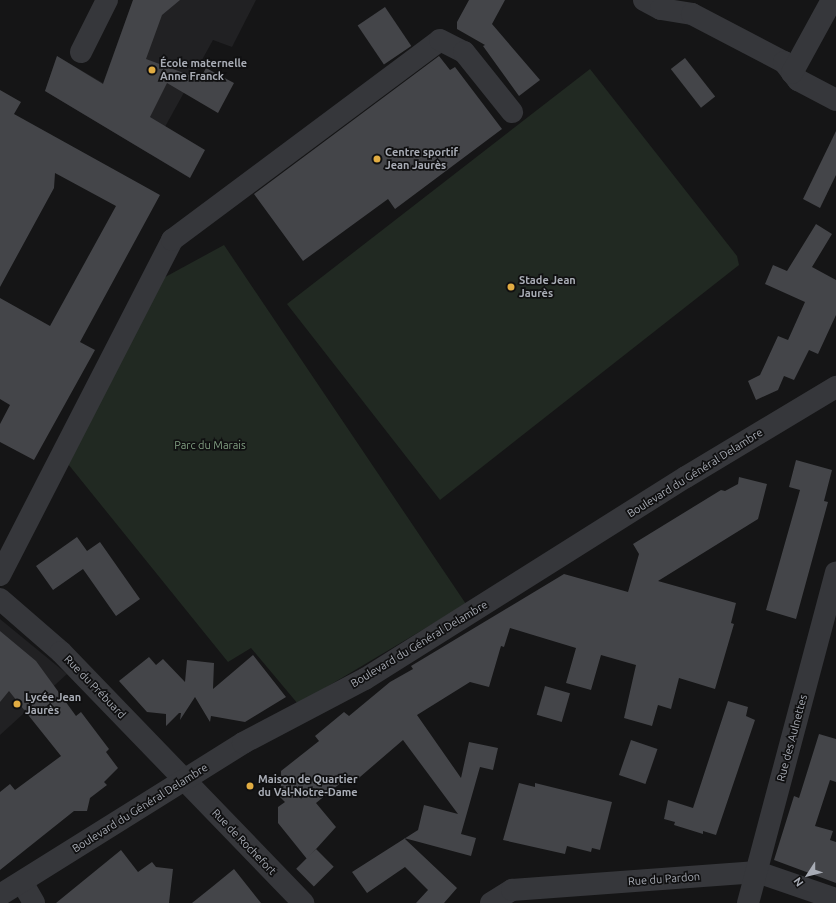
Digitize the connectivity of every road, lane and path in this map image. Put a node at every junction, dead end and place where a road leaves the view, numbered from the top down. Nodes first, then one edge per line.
1 (107, 0) edge
2 (644, 0) edge
3 (832, 0) edge
4 (81, 52) dead end
5 (792, 73) junction
6 (836, 100) edge
7 (512, 112) dead end
8 (836, 387) edge
9 (836, 572) edge
10 (0, 575) edge
11 (0, 599) edge
12 (185, 781) junction
13 (757, 872) junction
14 (22, 882) junction
15 (0, 895) edge
16 (836, 899) edge
17 (34, 903) edge
18 (303, 903) edge
19 (491, 903) edge
20 (748, 903) edge

1 - 4 street
2 - 5 street
3 - 5 street
5 - 6 street
7 - 10 street
8 - 12 street, Boulevard du Général Delambre
9 - 13 street, Rue des Aulnettes
11 - 12 street, Rue du Prébuard
12 - 14 street, Boulevard du Général Delambre
12 - 18 street, Rue de Rochefort
13 - 16 street, Rue du Pardon
13 - 19 street, Rue du Pardon
13 - 20 street, Rue des Aulnettes
14 - 15 street, Boulevard du Général Delambre
14 - 17 street

